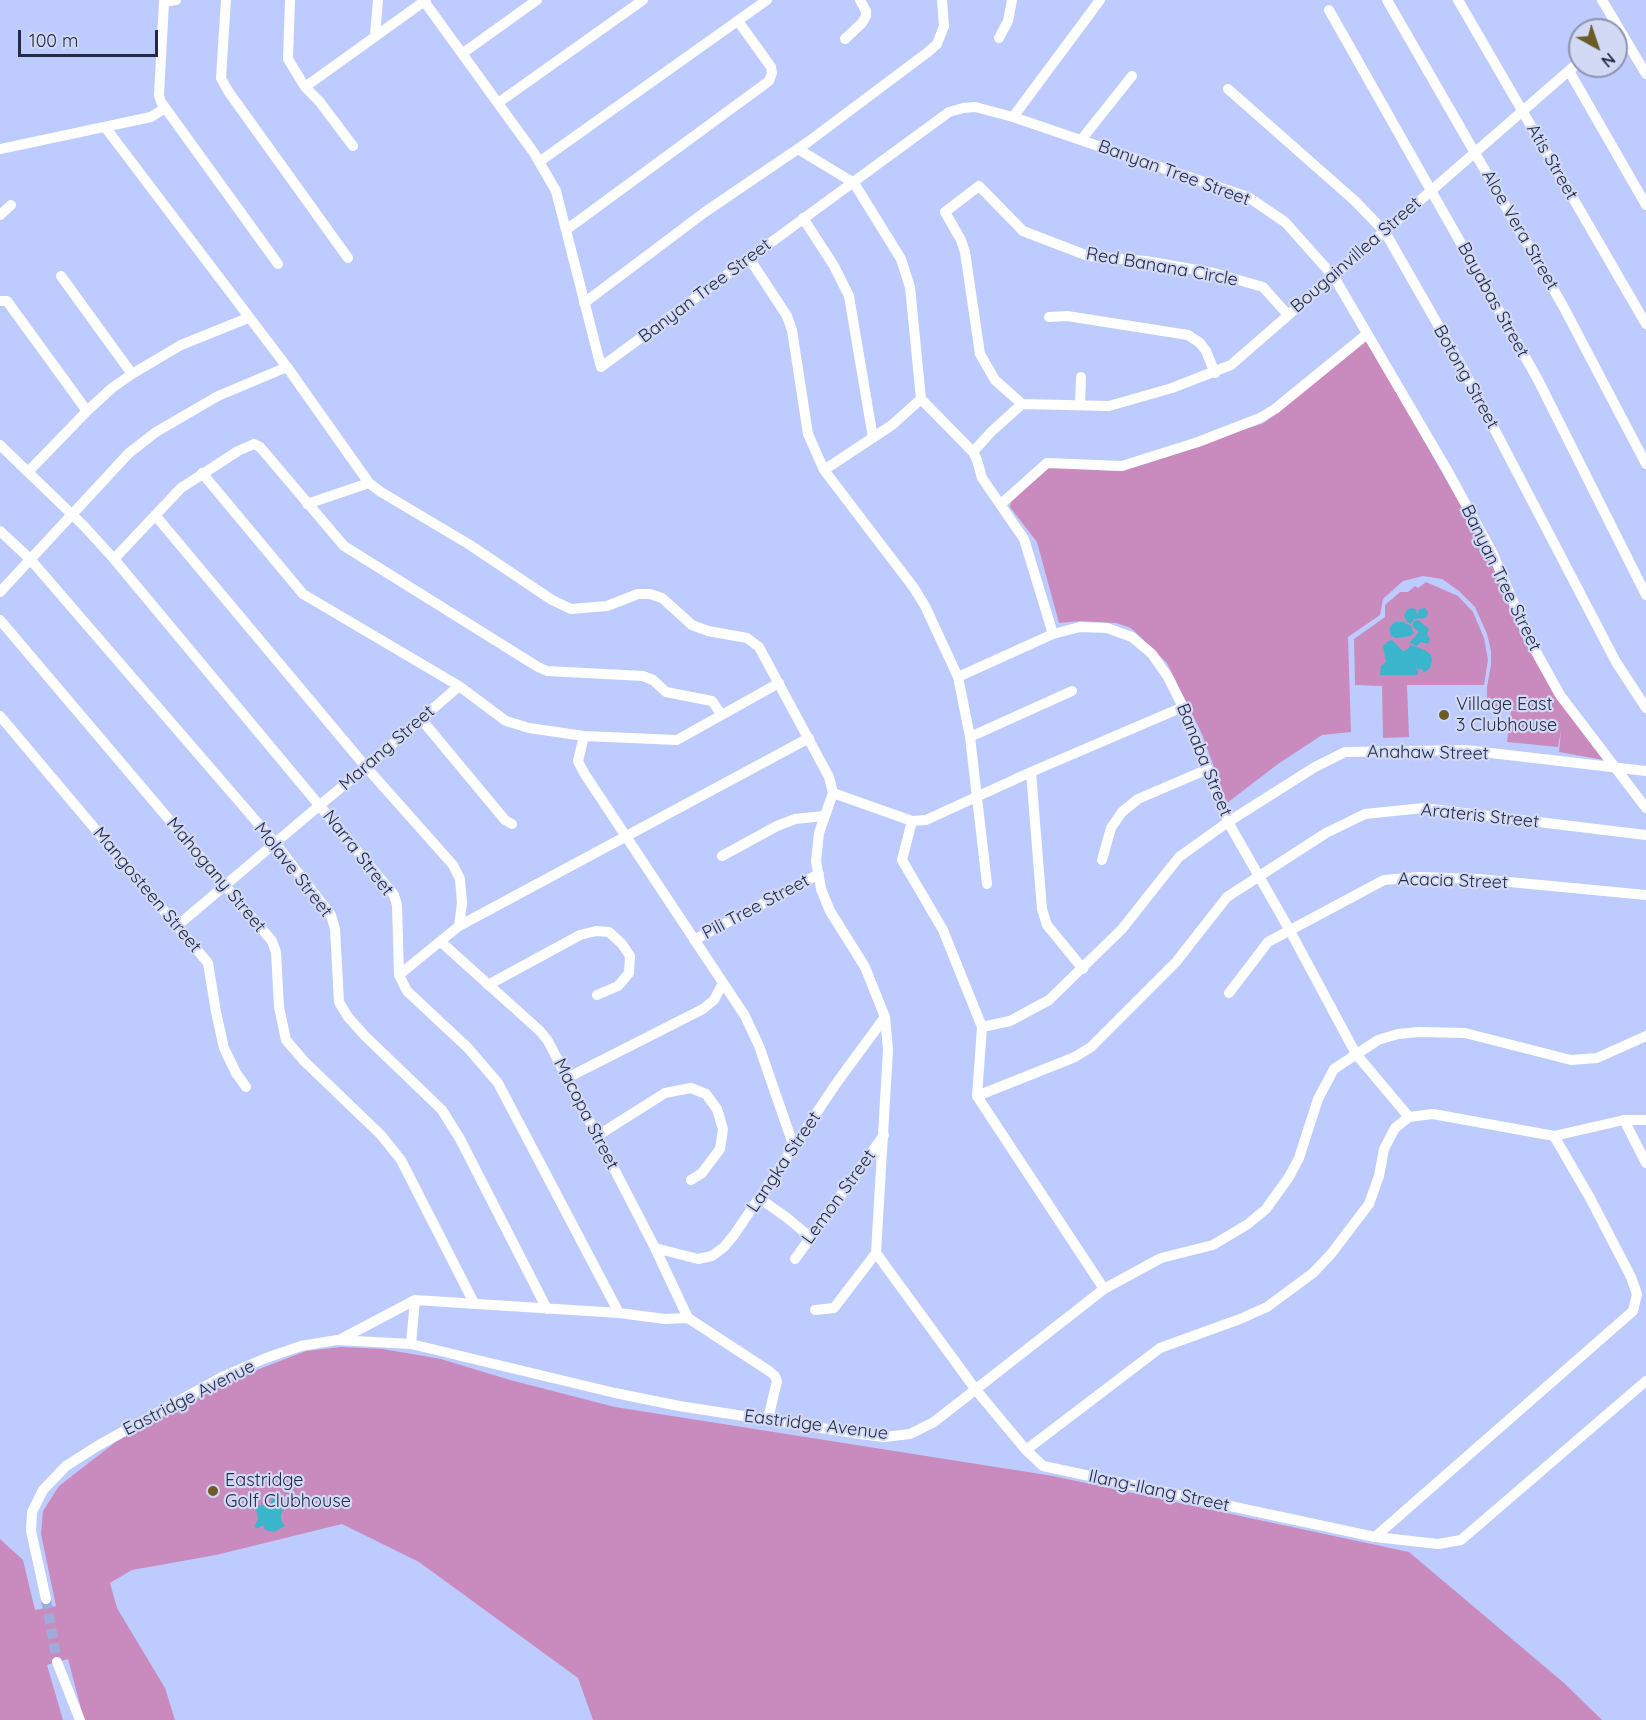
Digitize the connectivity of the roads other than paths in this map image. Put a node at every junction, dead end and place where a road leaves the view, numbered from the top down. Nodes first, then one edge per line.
1 (176, 0) edge
2 (226, 0) edge
3 (290, 0) edge
4 (378, 0) edge
5 (537, 0) edge
6 (643, 0) edge
7 (766, 0) edge
8 (860, 0) edge
9 (942, 0) edge
10 (1012, 0) edge
11 (1100, 0) edge
12 (1387, 0) edge
13 (1458, 0) edge
14 (1602, 0) edge
15 (425, 1) edge
16 (1329, 10) dead end
17 (1611, 18) edge
18 (738, 21) junction
19 (375, 35) junction
20 (999, 38) dead end
21 (845, 39) dead end
22 (1628, 46) edge
23 (463, 53) junction
24 (1568, 72) edge
25 (1646, 74) edge
26 (1132, 76) dead end
27 (1573, 78) edge
28 (305, 87) junction
29 (1228, 89) dead end
30 (498, 103) junction
31 (165, 108) junction
32 (1522, 110) junction
33 (1013, 117) junction
34 (105, 127) junction
35 (1081, 140) junction
36 (353, 146) dead end
37 (798, 148) junction
38 (0, 149) edge
39 (1475, 152) junction
40 (539, 162) junction
41 (854, 183) junction
42 (1431, 189) junction
43 (11, 205) dead end
44 (1646, 205) edge
45 (0, 215) edge
46 (803, 218) junction
47 (566, 230) junction
48 (1385, 232) junction
49 (348, 258) dead end
50 (749, 258) junction
51 (278, 264) dead end
52 (61, 276) dead end
53 (1334, 277) junction
54 (0, 301) edge
55 (584, 303) junction
56 (1288, 315) junction
57 (1049, 317) dead end
58 (249, 318) junction
59 (1646, 324) edge
60 (1367, 334) junction
61 (287, 367) junction
62 (1215, 373) junction
63 (132, 374) junction
64 (1081, 377) dead end
65 (921, 399) junction
66 (1022, 404) junction
67 (1080, 405) junction
68 (87, 411) junction
69 (873, 438) junction
70 (0, 445) edge
71 (973, 452) junction
72 (1646, 464) edge
73 (824, 470) junction
74 (28, 472) junction
75 (202, 473) junction
76 (369, 483) junction
77 (307, 504) junction
78 (1001, 504) junction
79 (71, 514) junction
80 (155, 515) junction
81 (0, 531) edge
82 (30, 559) junction
83 (114, 559) junction
84 (0, 592) edge
85 (1646, 595) edge
86 (0, 620) edge
87 (1053, 634) junction
88 (958, 677) junction
89 (779, 683) junction
90 (459, 686) junction
91 (1072, 691) dead end
92 (1183, 707) junction
93 (1646, 708) edge
94 (721, 714) junction
95 (0, 716) edge
96 (421, 719) junction
97 (584, 736) junction
98 (970, 737) junction
99 (809, 738) junction
100 (366, 767) junction
101 (1615, 768) junction
102 (1208, 769) junction
103 (1646, 771) edge
104 (1031, 772) junction
105 (833, 793) junction
106 (976, 798) junction
107 (320, 805) junction
108 (1646, 808) edge
109 (825, 816) junction
110 (912, 820) junction
111 (1228, 822) junction
112 (512, 824) dead end
113 (1646, 835) edge
114 (626, 837) junction
115 (274, 843) junction
116 (722, 856) dead end
117 (1102, 860) dead end
118 (819, 874) junction
119 (1259, 876) junction
120 (987, 884) dead end
121 (225, 886) junction
122 (1646, 895) edge
123 (177, 926) junction
124 (459, 926) junction
125 (1289, 929) junction
126 (694, 940) junction
127 (441, 942) junction
128 (1083, 969) junction
129 (399, 975) junction
130 (723, 983) junction
131 (488, 985) junction
132 (1228, 993) dead end
133 (597, 995) dead end
134 (885, 1017) junction
135 (982, 1027) junction
136 (1646, 1036) edge
137 (1356, 1054) junction
138 (567, 1078) junction
139 (246, 1087) dead end
140 (977, 1096) junction
141 (1409, 1117) junction
142 (1624, 1120) junction
143 (1646, 1120) edge
144 (884, 1135) junction
145 (597, 1136) junction
146 (1554, 1136) junction
147 (794, 1146) junction
148 (1646, 1163) edge
149 (691, 1180) dead end
150 (759, 1198) junction
151 (810, 1237) junction
152 (656, 1248) junction
153 (876, 1253) junction
154 (795, 1259) dead end
155 (1104, 1289) junction
156 (415, 1300) junction
157 (474, 1303) junction
158 (547, 1309) junction
159 (815, 1310) dead end
160 (619, 1313) junction
161 (688, 1318) junction
162 (337, 1340) junction
163 (411, 1344) junction
164 (1646, 1381) edge
165 (976, 1390) junction
166 (768, 1419) junction
167 (1026, 1450) junction
168 (1375, 1537) junction
169 (46, 1599) tunnel mouth
170 (57, 1662) tunnel mouth
171 (80, 1720) edge

1 - 31 street
2 - 49 street
3 - 28 street
4 - 19 street
5 - 23 street
6 - 30 street
7 - 18 street
8 - 21 street
9 - 37 street
10 - 20 street
11 - 33 street
12 - 39 street, Aloe Vera Street
13 - 32 street, Atis Street
14 - 17 street
15 - 19 street
15 - 23 street
16 - 42 street, Bayabas Street
18 - 40 street
18 - 47 street
19 - 28 street
22 - 25 street
23 - 30 street
24 - 32 street, Bougainvillea Street
26 - 35 street
27 - 44 street
28 - 36 street
29 - 48 street, Botong Street
30 - 40 street
31 - 34 street
31 - 51 street
32 - 39 street, Bougainvillea Street
32 - 59 street, Atis Street
33 - 35 street, Banyan Tree Street
33 - 41 street, Banyan Tree Street
34 - 38 street
34 - 58 street
35 - 53 street, Banyan Tree Street
37 - 41 street
37 - 55 street
39 - 42 street, Bougainvillea Street
39 - 72 street, Aloe Vera Street
40 - 47 street
41 - 46 street, Banyan Tree Street
41 - 65 street
42 - 48 street, Bougainvillea Street
42 - 85 street, Bayabas Street
43 - 45 street
46 - 50 street, Banyan Tree Street
46 - 69 street
47 - 55 street
48 - 53 street, Bougainvillea Street
48 - 93 street, Botong Street
50 - 55 street, Banyan Tree Street
50 - 73 street
52 - 63 street
53 - 56 street, Bougainvillea Street
53 - 60 street, Banyan Tree Street
54 - 68 street
56 - 62 street, Bougainvillea Street
56 - 66 street, Red Banana Circle
57 - 62 street
58 - 61 street
58 - 63 street
60 - 78 street
60 - 101 street, Banyan Tree Street
61 - 76 street
61 - 79 street
62 - 67 street, Bougainvillea Street
63 - 68 street
64 - 67 street
65 - 69 street
65 - 71 street
66 - 67 street, Bougainvillea Street
66 - 71 street
68 - 74 street
69 - 73 street
70 - 74 street, Narra Street
71 - 78 street
73 - 88 street
74 - 79 street, Narra Street
75 - 77 street
75 - 80 street
75 - 90 street
76 - 77 street
76 - 89 street
77 - 94 street
78 - 87 street
79 - 82 street
79 - 83 street, Narra Street
80 - 83 street
80 - 100 street
81 - 82 street, Molave Street
82 - 84 street
82 - 115 street, Molave Street
83 - 107 street, Narra Street
86 - 121 street, Mahogany Street
87 - 88 street, Banaba Street
87 - 92 street, Banaba Street
88 - 98 street
89 - 94 street
89 - 99 street
90 - 96 street, Marang Street
90 - 97 street
91 - 98 street
92 - 102 street, Banaba Street
92 - 104 street
94 - 97 street
95 - 123 street, Mangosteen Street
96 - 100 street, Marang Street
96 - 112 street
97 - 114 street
98 - 106 street
99 - 105 street
99 - 114 street
100 - 107 street, Marang Street
100 - 124 street
101 - 103 street, Anahaw Street
101 - 108 street, Banyan Tree Street
101 - 111 street, Anahaw Street
102 - 111 street, Banaba Street
102 - 117 street
104 - 106 street
104 - 128 street
105 - 109 street
105 - 110 street
106 - 110 street
106 - 120 street
107 - 115 street, Marang Street
107 - 129 street, Narra Street
109 - 116 street
109 - 118 street
110 - 135 street
111 - 119 street, Banaba Street
111 - 128 street, Anahaw Street
113 - 119 street, Arateris Street
114 - 124 street
114 - 126 street
115 - 121 street, Marang Street
115 - 158 street, Molave Street
118 - 126 street, Pili Tree Street
118 - 134 street
119 - 125 street, Banaba Street
119 - 140 street, Arateris Street
121 - 123 street, Marang Street
121 - 157 street, Mahogany Street
122 - 125 street, Acacia Street
123 - 139 street, Mangosteen Street
124 - 127 street
125 - 132 street, Acacia Street
125 - 137 street, Banaba Street
126 - 130 street
127 - 129 street
127 - 131 street, Macopa Street
128 - 135 street, Anahaw Street
129 - 160 street
130 - 138 street
130 - 147 street
131 - 133 street
131 - 138 street, Macopa Street
134 - 144 street
134 - 147 street, Langka Street
135 - 140 street
136 - 137 street, Eastridge Avenue
137 - 141 street, Banaba Street
137 - 155 street, Eastridge Avenue
138 - 145 street, Macopa Street
140 - 155 street
141 - 146 street
141 - 167 street
142 - 143 street
142 - 146 street
142 - 148 street
144 - 151 street, Lemon Street
144 - 153 street
145 - 149 street
145 - 152 street, Macopa Street
146 - 168 street
147 - 150 street, Langka Street
150 - 151 street
150 - 152 street, Langka Street
151 - 154 street, Lemon Street
152 - 161 street, Macopa Street
153 - 159 street
153 - 165 street, Ilang-Ilang Street
155 - 165 street, Eastridge Avenue
156 - 157 street
156 - 162 street
156 - 163 street
157 - 158 street
158 - 160 street
160 - 161 street
161 - 166 street
162 - 163 street, Eastridge Avenue
162 - 169 street, Eastridge Avenue
163 - 166 street, Eastridge Avenue
164 - 168 street, Ilang-Ilang Street
165 - 166 street, Eastridge Avenue
165 - 167 street, Ilang-Ilang Street
167 - 168 street, Ilang-Ilang Street
170 - 171 street

